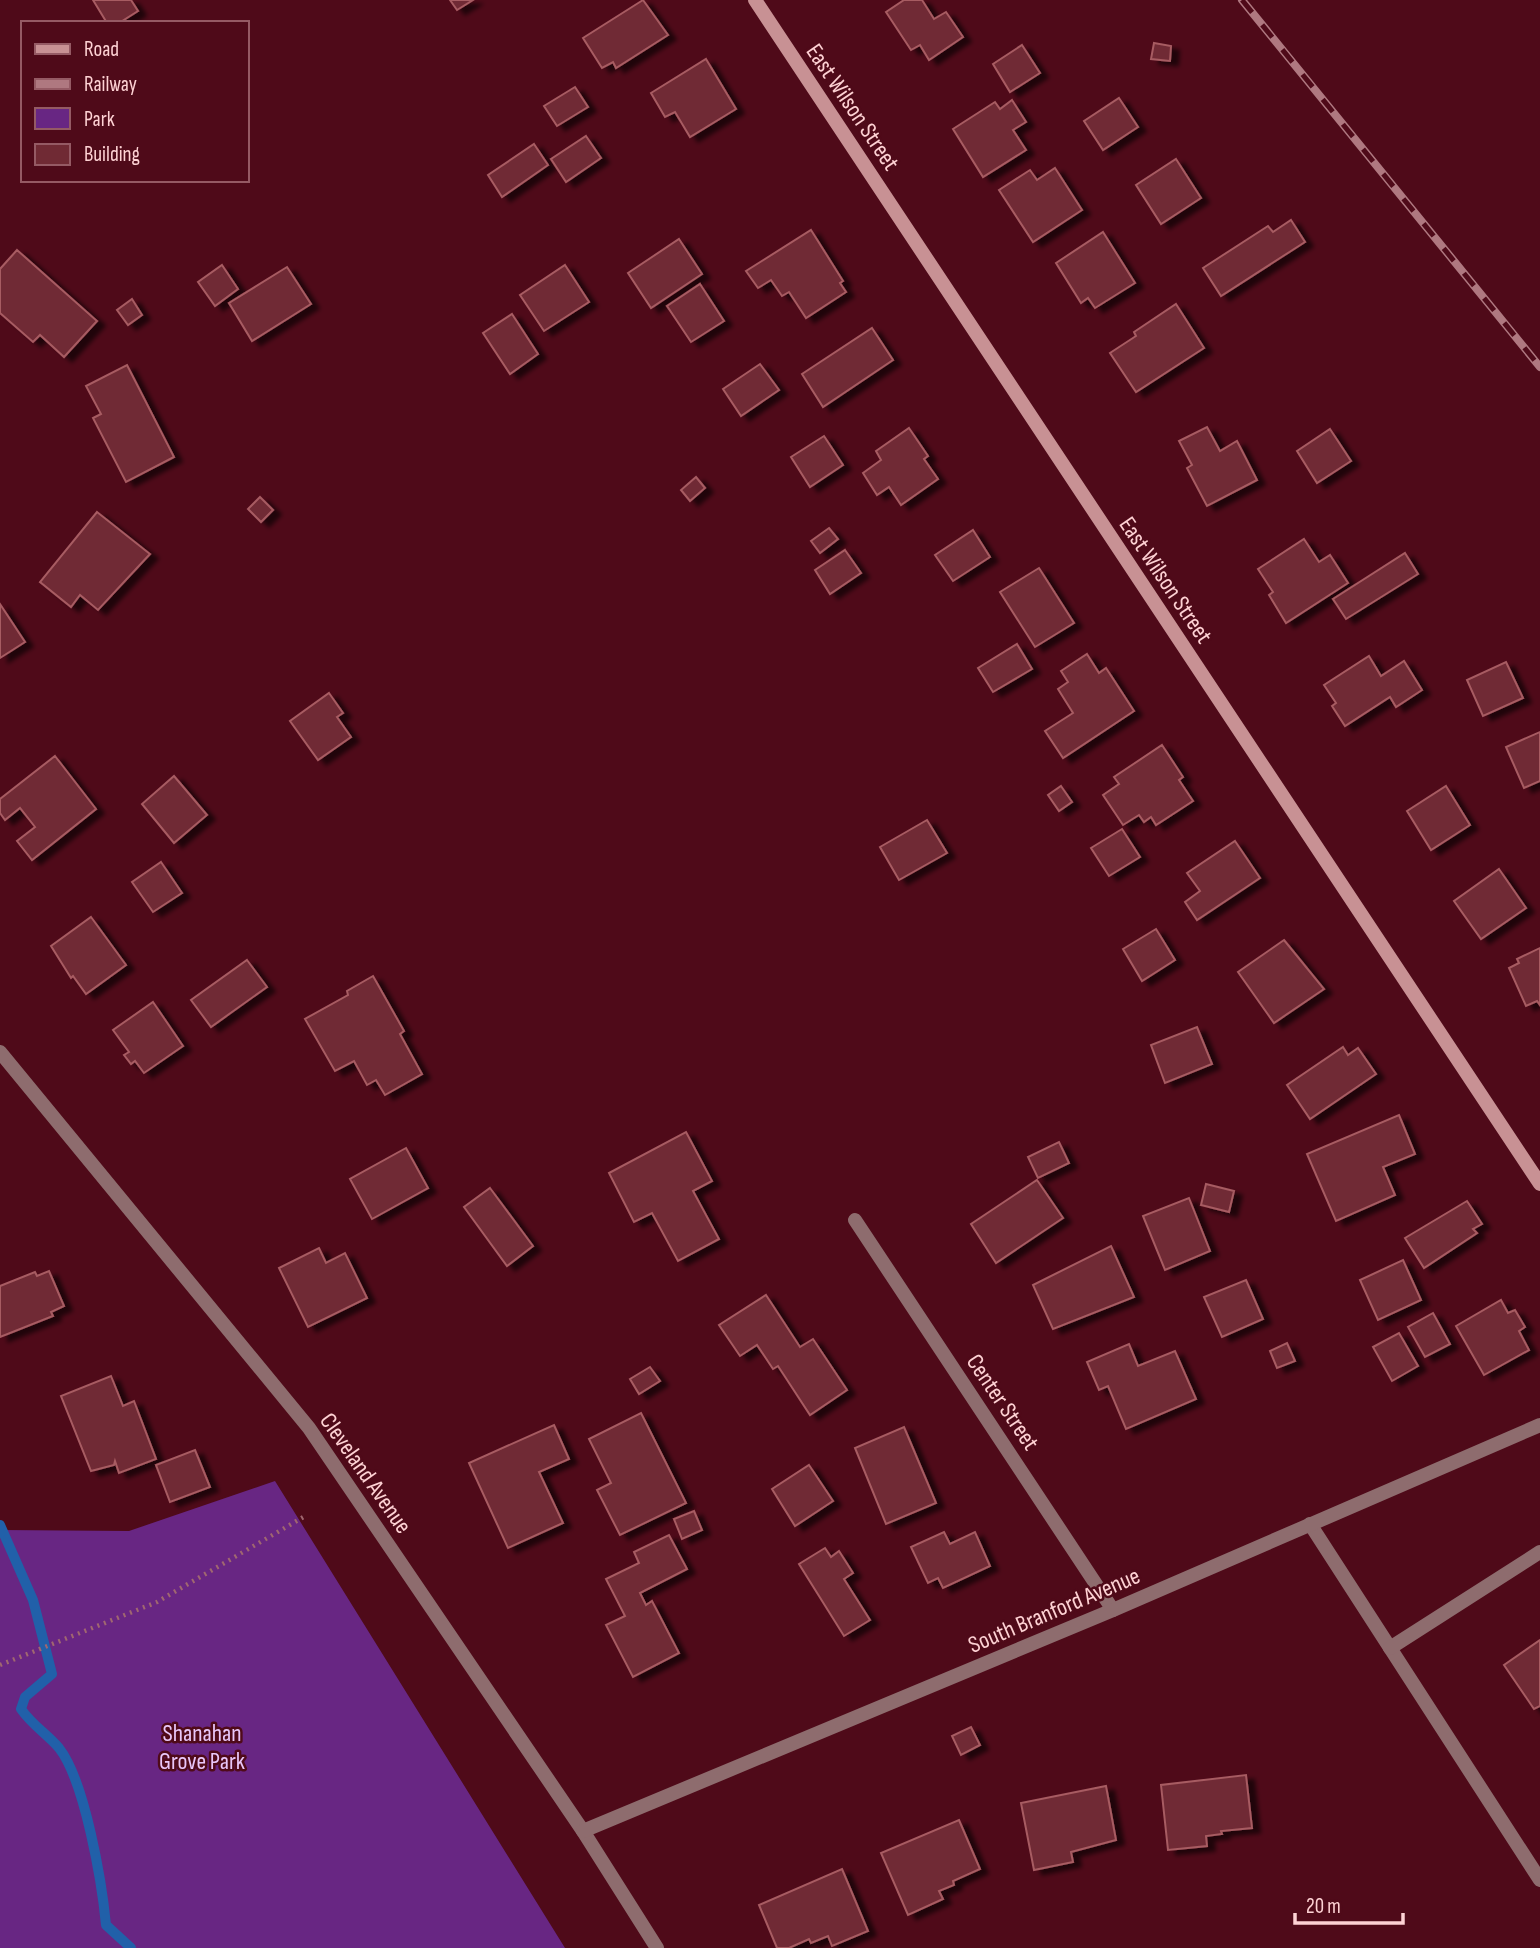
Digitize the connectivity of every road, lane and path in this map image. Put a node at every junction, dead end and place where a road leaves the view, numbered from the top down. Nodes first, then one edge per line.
1 (755, 0) edge
2 (0, 1052) edge
3 (1540, 1184) edge
4 (855, 1220) dead end
5 (1540, 1425) edge
6 (307, 1515) dead end
7 (1310, 1524) junction
8 (1540, 1552) edge
9 (1113, 1610) junction
10 (1390, 1647) junction
11 (0, 1665) edge
12 (583, 1831) junction
13 (1540, 1880) edge
14 (657, 1948) edge

1 - 3 street, East Wilson Street
2 - 12 street, Cleveland Avenue
4 - 9 street, Center Street
5 - 7 street, South Branford Avenue
6 - 11 path
7 - 9 street, South Branford Avenue
7 - 10 street
8 - 10 street
9 - 12 street, South Branford Avenue
10 - 13 street
12 - 14 street, Cleveland Avenue

